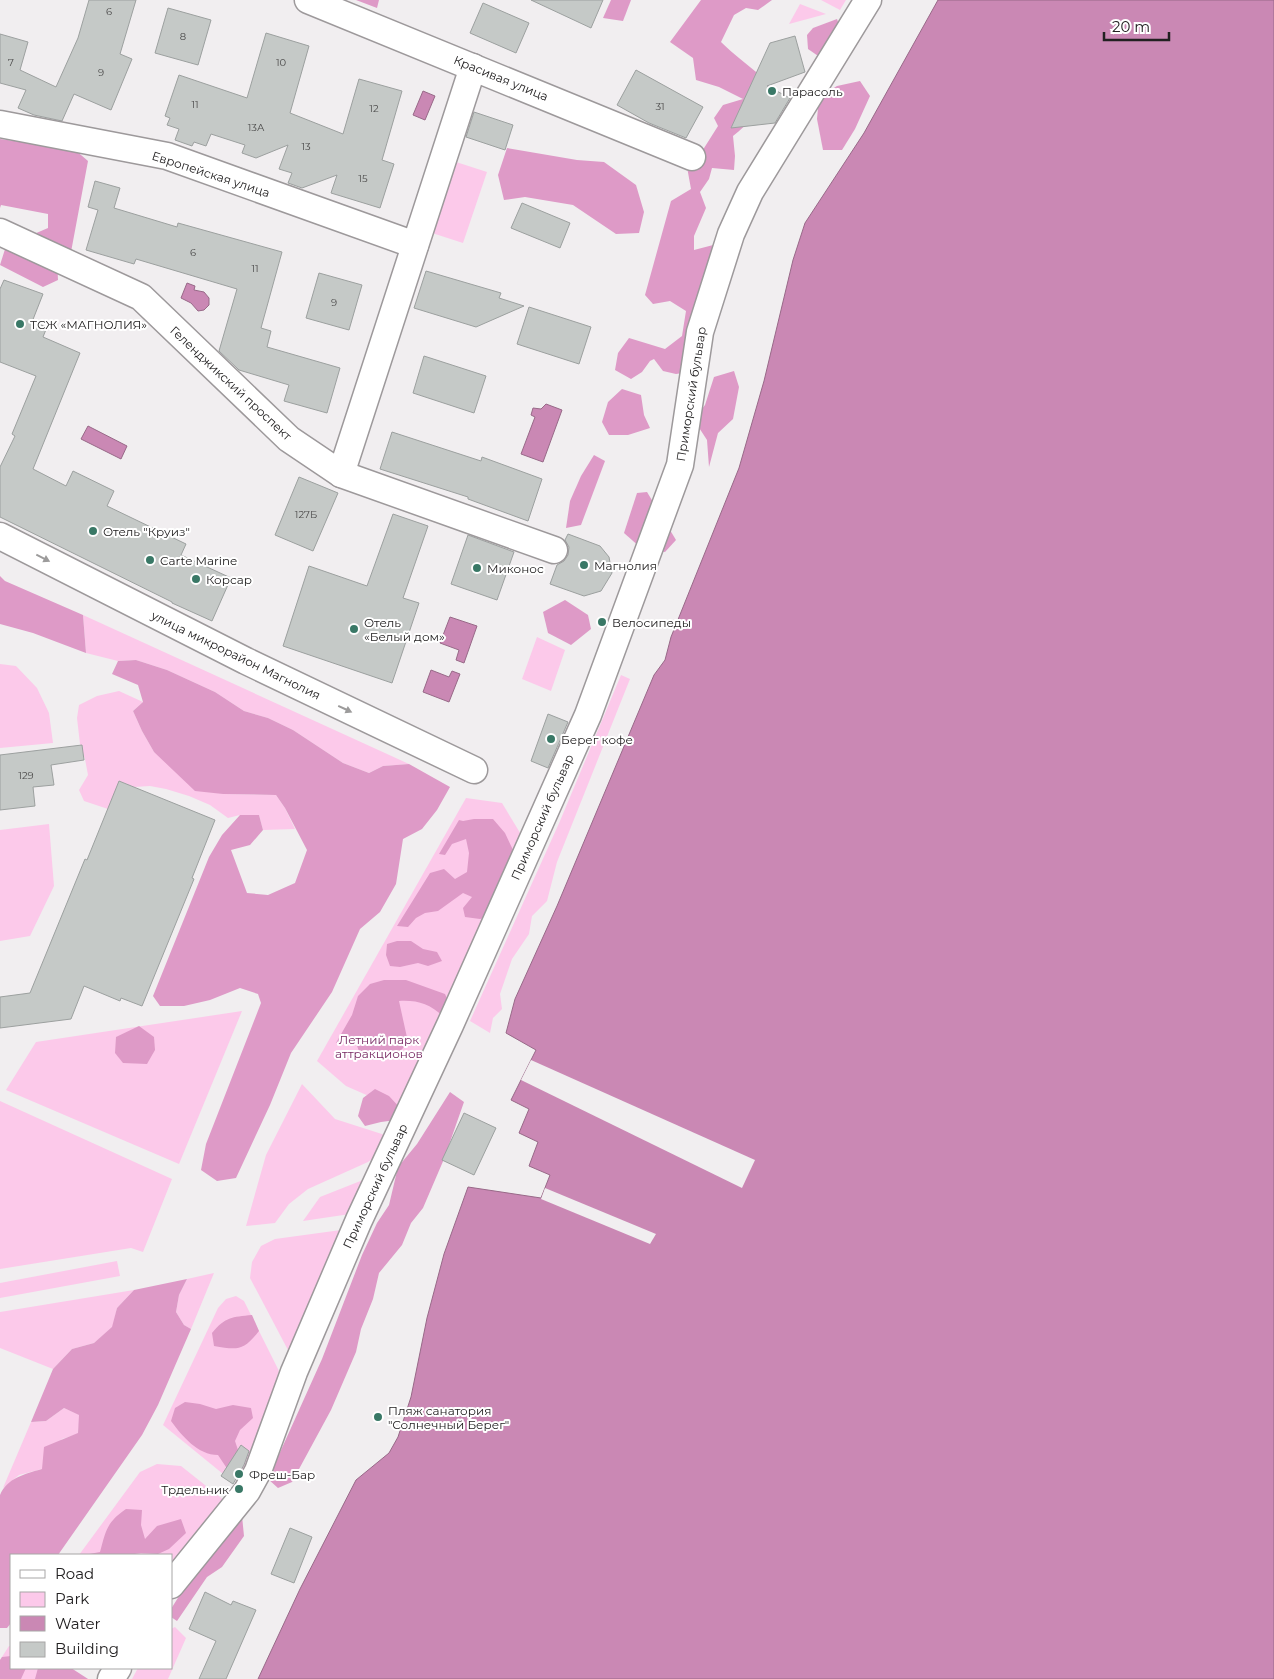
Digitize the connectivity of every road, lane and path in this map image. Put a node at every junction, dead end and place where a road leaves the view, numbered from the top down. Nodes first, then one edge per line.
1 (308, 0) edge
2 (868, 0) edge
3 (473, 67) junction
4 (0, 124) edge
5 (692, 157) dead end
6 (0, 232) edge
7 (415, 245) junction
8 (341, 474) junction
9 (0, 536) edge
10 (554, 550) dead end
11 (474, 770) dead end
12 (172, 1584) edge

1 - 3 street, Красивая улица
2 - 12 street, Приморский бульвар
3 - 5 street, Красивая улица
3 - 7 street
4 - 7 street, Европейская улица
6 - 8 street, Геленджикский проспект
7 - 8 street
8 - 10 street, Геленджикский проспект
9 -> 11 street, улица микрорайон Магнолия

